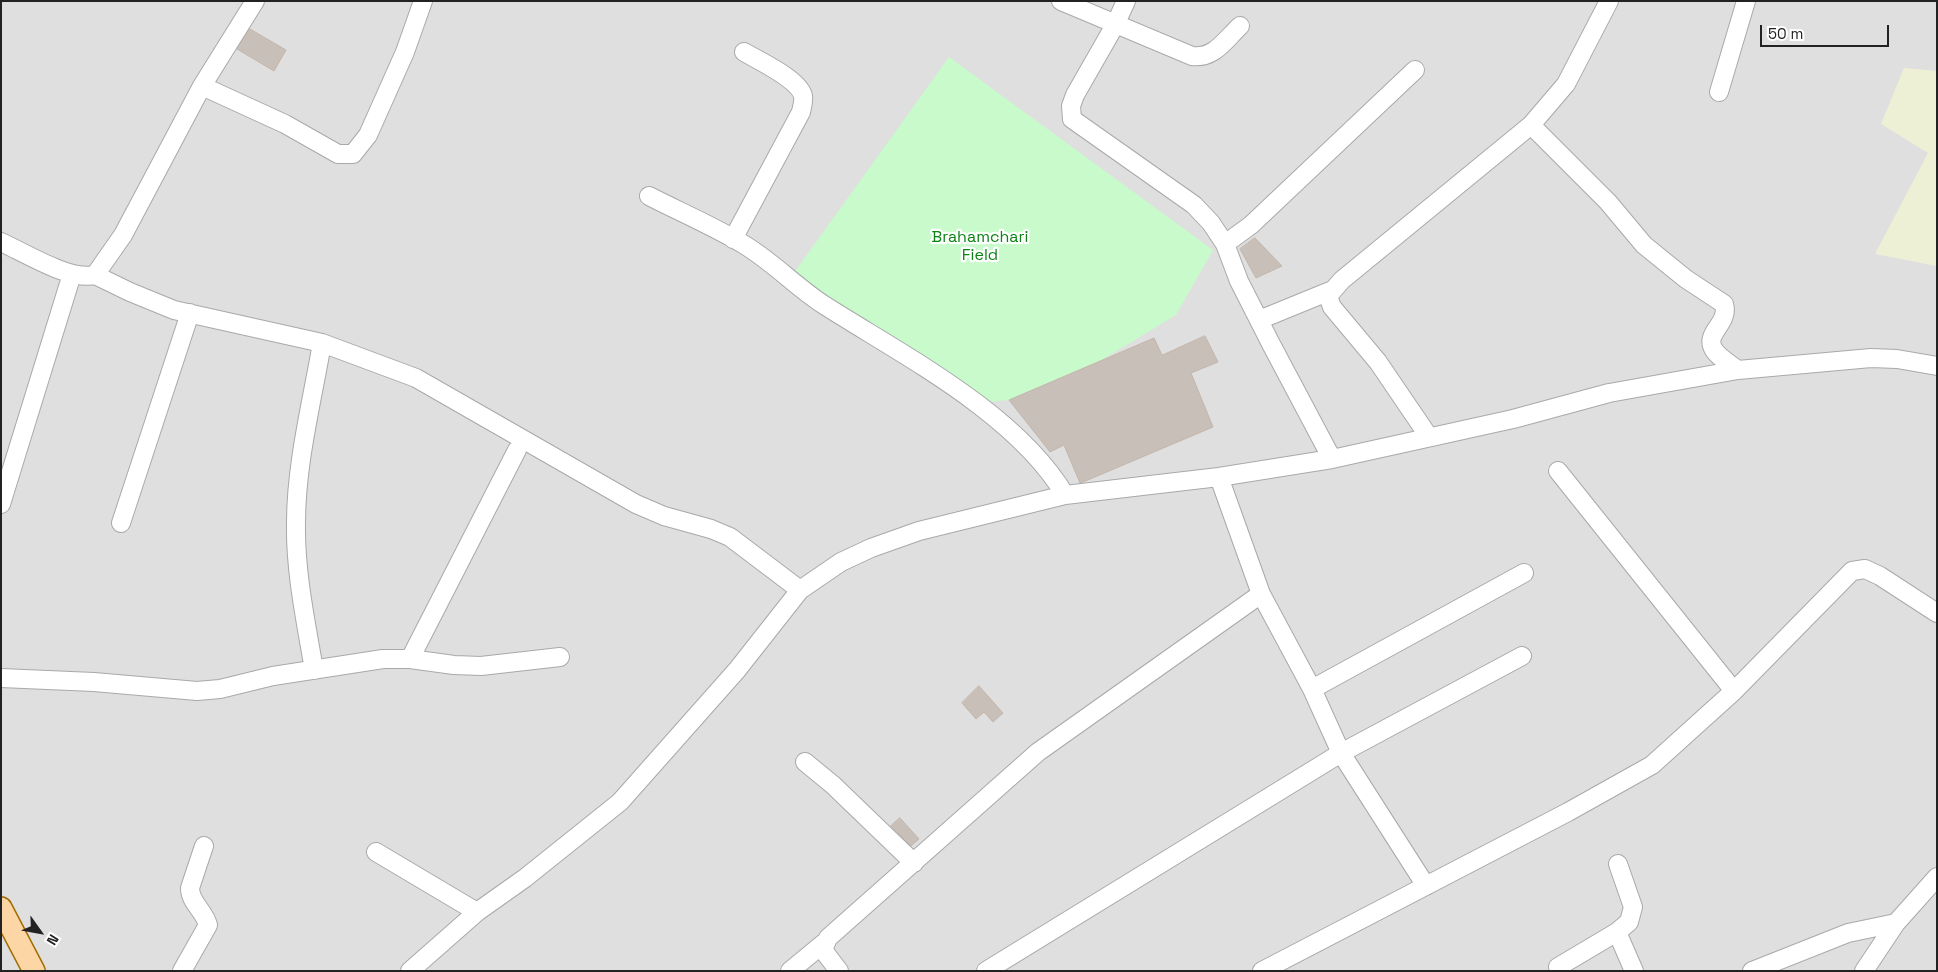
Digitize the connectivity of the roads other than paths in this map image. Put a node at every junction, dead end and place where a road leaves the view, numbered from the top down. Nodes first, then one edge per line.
1 (254, 1) edge
2 (423, 1) edge
3 (1061, 1) edge
4 (1126, 1) edge
5 (1609, 1) edge
6 (1746, 1) edge
7 (1115, 25) junction
8 (1240, 26) dead end
9 (744, 52) dead end
10 (1414, 70) dead end
11 (202, 86) junction
12 (1719, 92) dead end
13 (1531, 125) junction
14 (649, 196) dead end
15 (733, 239) junction
16 (1, 242) edge
17 (1226, 244) junction
18 (72, 274) junction
19 (95, 275) junction
20 (1330, 291) junction
21 (190, 313) junction
22 (1259, 320) junction
23 (322, 343) junction
24 (1937, 366) edge
25 (1738, 370) junction
26 (1429, 438) junction
27 (518, 450) dead end
28 (1332, 459) junction
29 (1558, 471) dead end
30 (1219, 477) junction
31 (1066, 495) junction
32 (1, 504) edge
33 (121, 523) dead end
34 (1524, 573) dead end
35 (800, 590) junction
36 (1261, 594) junction
37 (1937, 613) edge
38 (1522, 656) dead end
39 (560, 657) dead end
40 (410, 659) junction
41 (314, 670) junction
42 (1, 678) edge
43 (1312, 689) junction
44 (1734, 691) junction
45 (1341, 753) junction
46 (805, 762) dead end
47 (204, 846) dead end
48 (376, 852) dead end
49 (914, 863) junction
50 (1618, 864) dead end
51 (1937, 877) edge
52 (1426, 886) junction
53 (1, 908) edge
54 (477, 912) junction
55 (1896, 923) junction
56 (1617, 932) junction
57 (824, 943) junction
58 (1555, 969) edge
59 (34, 971) edge
60 (182, 971) edge
61 (410, 971) edge
62 (790, 971) edge
63 (839, 971) edge
64 (986, 971) edge
65 (1262, 971) edge
66 (1634, 971) edge
67 (1752, 971) edge
68 (1864, 971) edge

1 - 11 street
2 - 11 street
3 - 7 street
4 - 7 street
5 - 13 street
6 - 12 street
7 - 8 street
7 - 17 street
9 - 15 street
10 - 17 street
11 - 19 street
13 - 20 street
13 - 25 street
14 - 15 street
15 - 31 street
16 - 18 street
17 - 22 street
18 - 19 street
18 - 32 street
19 - 21 street
20 - 22 street
20 - 26 street
21 - 23 street
21 - 33 street
22 - 28 street
23 - 35 street
23 - 41 street
24 - 25 street
25 - 26 street
26 - 28 street
27 - 40 street
28 - 30 street
29 - 44 street
30 - 31 street
30 - 36 street
31 - 35 street
34 - 43 street
35 - 54 street
36 - 43 street
36 - 49 street
37 - 44 street
38 - 45 street
39 - 40 street
40 - 41 street
41 - 42 street
43 - 45 street
44 - 52 street
45 - 52 street
45 - 64 street
46 - 49 street
47 - 60 street
48 - 54 street
49 - 57 street
50 - 56 street
51 - 55 street
52 - 65 street
53 - 59 main road
54 - 61 street
55 - 67 street
55 - 68 street
56 - 58 street
56 - 66 street
57 - 62 street
57 - 63 street

